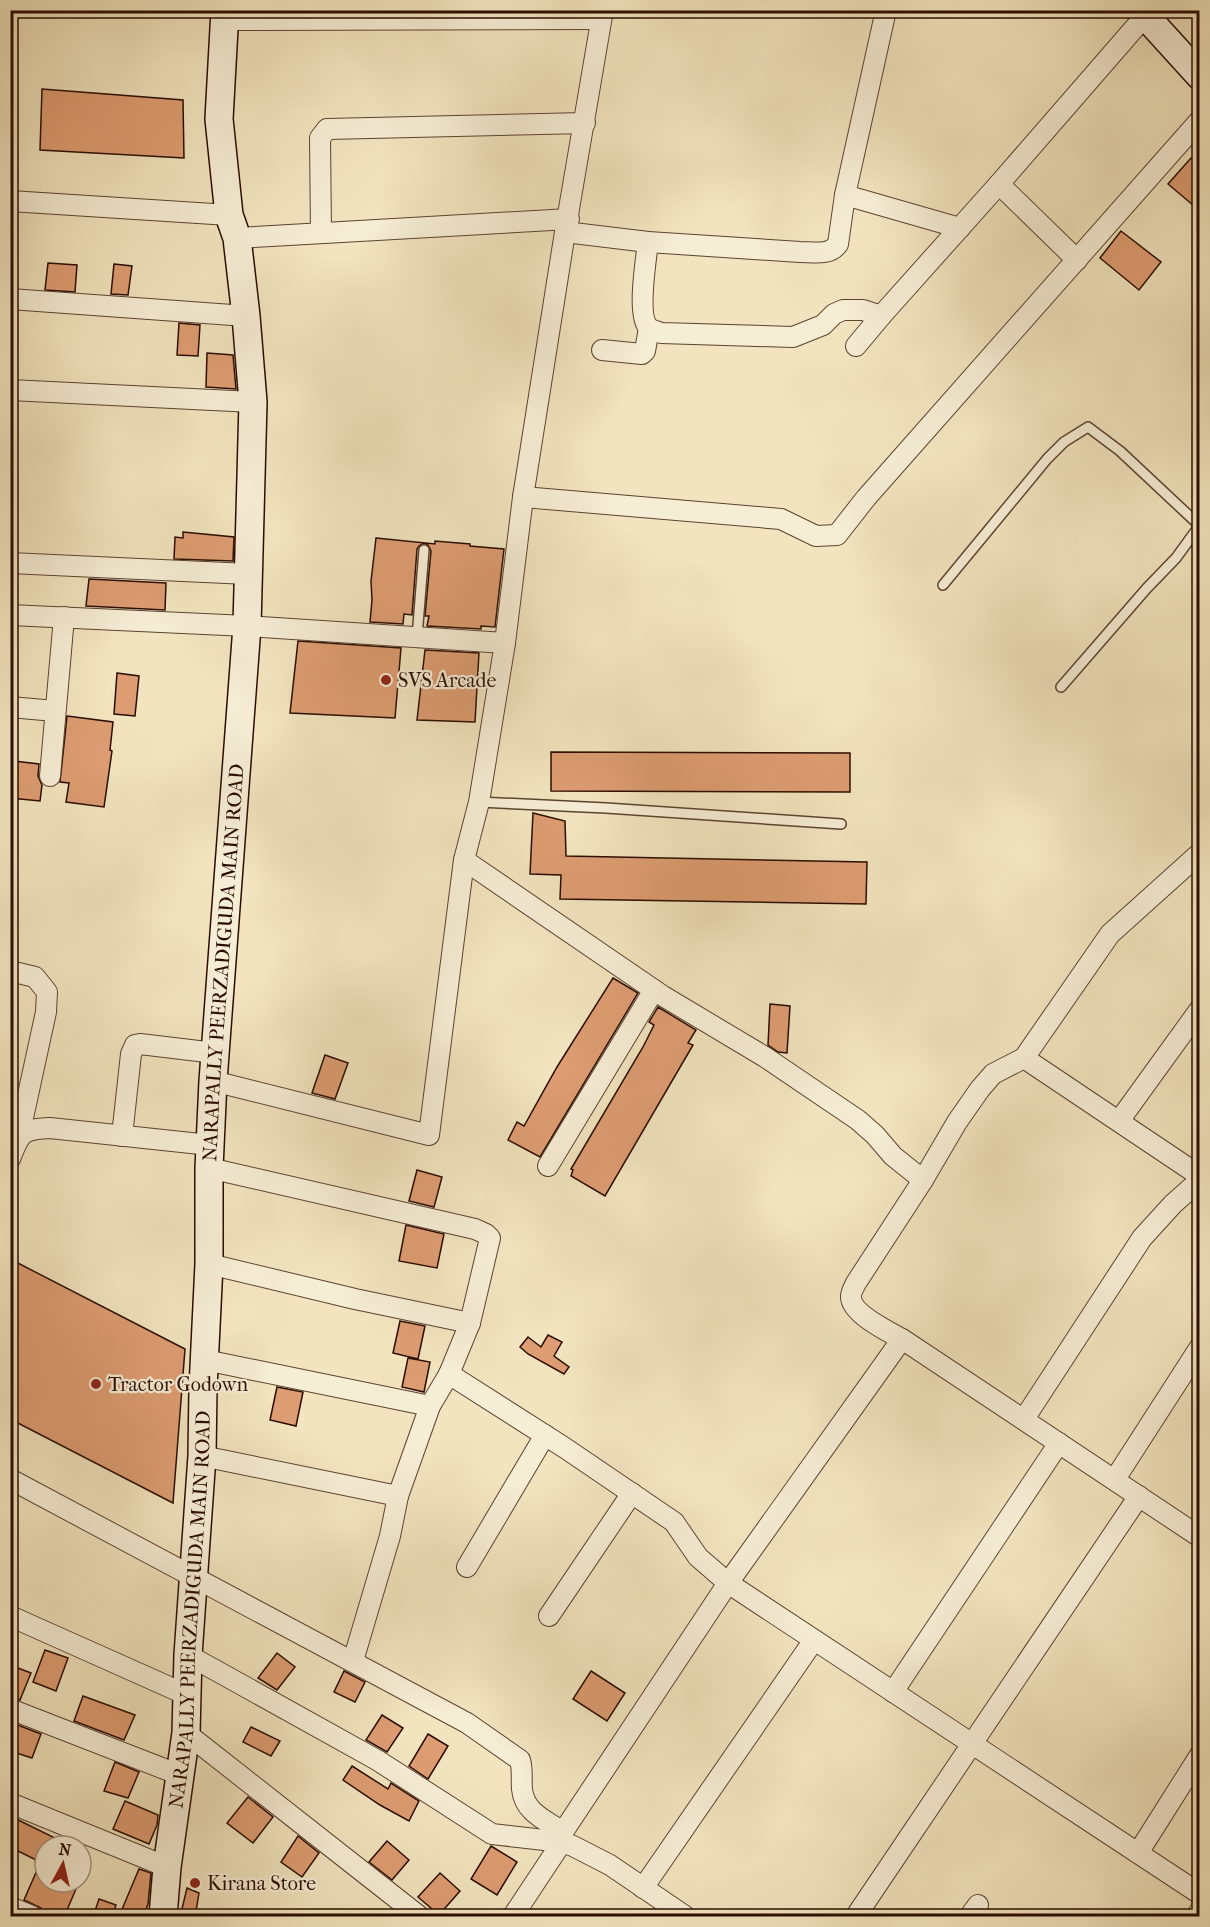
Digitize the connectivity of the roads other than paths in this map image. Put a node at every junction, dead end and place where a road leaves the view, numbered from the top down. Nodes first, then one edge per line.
1 (886, 10) edge
2 (1143, 13) edge
3 (225, 15) edge
4 (602, 15) edge
5 (1200, 76) edge
6 (1200, 120) edge
7 (585, 123) junction
8 (999, 184) junction
9 (845, 195) junction
10 (10, 201) edge
11 (233, 226) junction
12 (567, 226) junction
13 (960, 228) junction
14 (321, 233) junction
15 (648, 243) junction
16 (1077, 260) junction
17 (10, 299) edge
18 (246, 316) junction
19 (881, 316) junction
20 (649, 328) junction
21 (856, 346) dead end
22 (602, 350) dead end
23 (10, 390) edge
24 (253, 402) junction
25 (523, 497) junction
26 (1199, 525) edge
27 (424, 550) dead end
28 (10, 563) edge
29 (248, 574) junction
30 (943, 585) dead end
31 (10, 615) edge
32 (64, 617) junction
33 (247, 626) junction
34 (417, 637) junction
35 (505, 643) junction
36 (1061, 687) dead end
37 (10, 707) edge
38 (55, 711) junction
39 (50, 776) dead end
40 (479, 802) junction
41 (841, 824) dead end
42 (1200, 853) edge
43 (465, 860) junction
44 (10, 971) edge
45 (654, 990) junction
46 (1200, 1009) edge
47 (215, 1053) junction
48 (1024, 1058) junction
49 (213, 1081) junction
50 (1119, 1121) junction
51 (19, 1136) junction
52 (122, 1136) junction
53 (209, 1156) junction
54 (10, 1159) edge
55 (548, 1166) dead end
56 (1200, 1178) edge
57 (923, 1180) junction
58 (209, 1264) junction
59 (470, 1323) junction
60 (902, 1339) junction
61 (1200, 1347) edge
62 (205, 1360) junction
63 (449, 1374) junction
64 (430, 1406) junction
65 (1024, 1419) junction
66 (545, 1435) junction
67 (1059, 1443) junction
68 (202, 1456) junction
69 (10, 1479) edge
70 (1115, 1479) junction
71 (632, 1493) junction
72 (398, 1496) junction
73 (1139, 1496) junction
74 (1200, 1537) edge
75 (467, 1568) dead end
76 (194, 1579) junction
77 (728, 1583) junction
78 (10, 1616) edge
79 (549, 1616) dead end
80 (814, 1640) junction
81 (188, 1655) junction
82 (353, 1661) junction
83 (894, 1692) junction
84 (187, 1695) junction
85 (10, 1710) edge
86 (186, 1733) junction
87 (971, 1743) junction
88 (1200, 1755) edge
89 (180, 1775) junction
90 (10, 1803) edge
91 (562, 1837) junction
92 (1137, 1853) junction
93 (166, 1867) junction
94 (643, 1888) junction
95 (1200, 1894) edge
96 (10, 1907) edge
97 (1200, 1911) edge
98 (32, 1917) edge
99 (163, 1917) edge
100 (419, 1917) edge
101 (513, 1917) edge
102 (686, 1917) edge
103 (856, 1917) edge
104 (1196, 1917) edge

1 - 9 street
2 - 5 street
2 - 8 street
3 - 4 street
3 - 11 street, NARAPALLY PEERZADIGUDA MAIN ROAD
4 - 7 street
6 - 16 street
7 - 12 street
7 - 14 street
8 - 13 street
8 - 16 street
9 - 13 street
9 - 15 street
10 - 11 street
11 - 14 street
11 - 18 street, NARAPALLY PEERZADIGUDA MAIN ROAD
12 - 14 street
12 - 15 street
12 - 25 street
13 - 19 street
15 - 20 street
16 - 25 street
17 - 18 street
18 - 24 street, NARAPALLY PEERZADIGUDA MAIN ROAD
19 - 20 street
19 - 21 street
20 - 22 street
23 - 24 street
24 - 29 street, NARAPALLY PEERZADIGUDA MAIN ROAD
25 - 35 street
26 - 30 lane
26 - 36 lane
27 - 34 lane
28 - 29 street
29 - 33 street, NARAPALLY PEERZADIGUDA MAIN ROAD
31 - 32 street
32 - 33 street
32 - 38 street
33 - 34 street
33 - 47 street, NARAPALLY PEERZADIGUDA MAIN ROAD
34 - 35 street
35 - 40 street
37 - 38 street
38 - 39 street
40 - 41 lane
40 - 43 street
42 - 48 street
43 - 45 street
43 - 49 street
44 - 51 street
45 - 55 street
45 - 57 street
46 - 50 street
47 - 49 street, NARAPALLY PEERZADIGUDA MAIN ROAD
47 - 52 street
48 - 50 street
48 - 57 street
49 - 53 street, NARAPALLY PEERZADIGUDA MAIN ROAD
50 - 56 street
51 - 52 street
51 - 54 street
52 - 53 street
53 - 58 street, NARAPALLY PEERZADIGUDA MAIN ROAD
53 - 59 street
56 - 65 street
57 - 60 street
58 - 59 street
58 - 62 street, NARAPALLY PEERZADIGUDA MAIN ROAD
59 - 63 street
60 - 65 street
60 - 77 street
61 - 70 street
62 - 64 street
62 - 68 street, NARAPALLY PEERZADIGUDA MAIN ROAD
63 - 64 street
63 - 66 street
64 - 72 street
65 - 67 street
66 - 71 street
66 - 75 street
67 - 70 street
67 - 83 street
68 - 72 street
68 - 76 street, NARAPALLY PEERZADIGUDA MAIN ROAD
69 - 76 street
70 - 73 street
71 - 77 street
71 - 79 street
72 - 82 street
73 - 74 street
73 - 87 street
76 - 81 street, NARAPALLY PEERZADIGUDA MAIN ROAD
76 - 82 street
77 - 80 street
77 - 91 street
78 - 84 street
80 - 83 street
80 - 94 street
81 - 84 street, NARAPALLY PEERZADIGUDA MAIN ROAD
81 - 91 street
82 - 91 street
83 - 87 street
84 - 86 street, NARAPALLY PEERZADIGUDA MAIN ROAD
85 - 89 street
86 - 89 street, NARAPALLY PEERZADIGUDA MAIN ROAD
86 - 100 street
87 - 92 street
87 - 103 street
88 - 92 street
89 - 93 street, NARAPALLY PEERZADIGUDA MAIN ROAD
90 - 93 street
91 - 94 street
91 - 101 street
92 - 95 street
93 - 99 street, NARAPALLY PEERZADIGUDA MAIN ROAD
94 - 102 street
96 - 98 street
97 - 104 street

